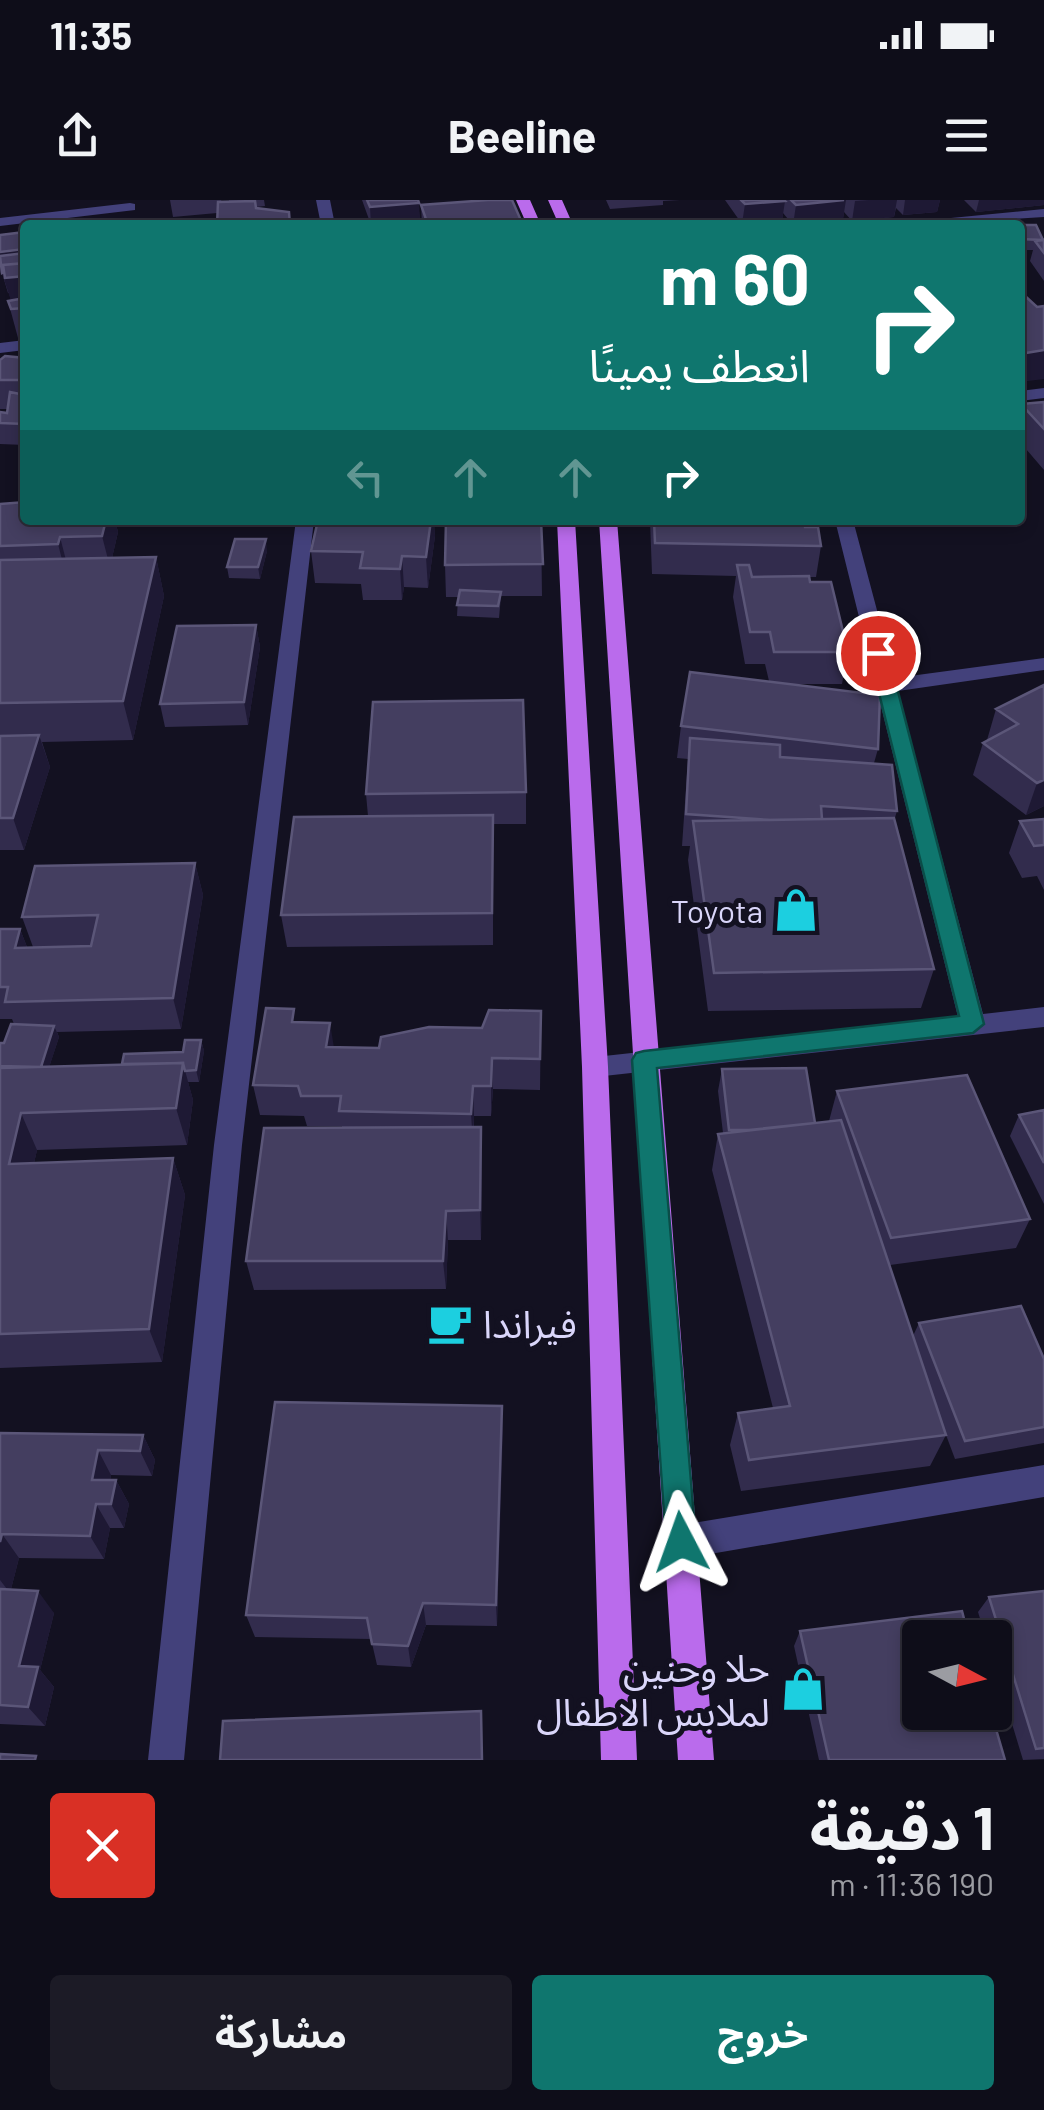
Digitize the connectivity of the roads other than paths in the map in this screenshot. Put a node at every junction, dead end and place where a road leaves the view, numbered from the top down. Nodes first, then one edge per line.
1 (132, 208) edge
2 (1044, 214) edge
3 (976, 220) edge
4 (0, 222) edge
5 (305, 525) edge
6 (566, 525) edge
7 (608, 525) edge
8 (845, 525) edge
9 (1044, 664) edge
10 (887, 686) junction
11 (1044, 1016) edge
12 (973, 1024) junction
13 (644, 1060) junction
14 (595, 1067) junction
15 (1044, 1480) edge
16 (681, 1542) junction
17 (166, 1760) edge
18 (619, 1760) edge
19 (696, 1760) edge

1 - 4 street
2 - 3 street
5 - 17 street
6 - 14 main road
7 - 13 main road
8 - 10 street
9 - 10 street
10 - 12 street
11 - 12 street
12 - 13 street
13 - 14 street
13 - 16 main road
14 - 18 main road
15 - 16 street
16 - 19 main road

